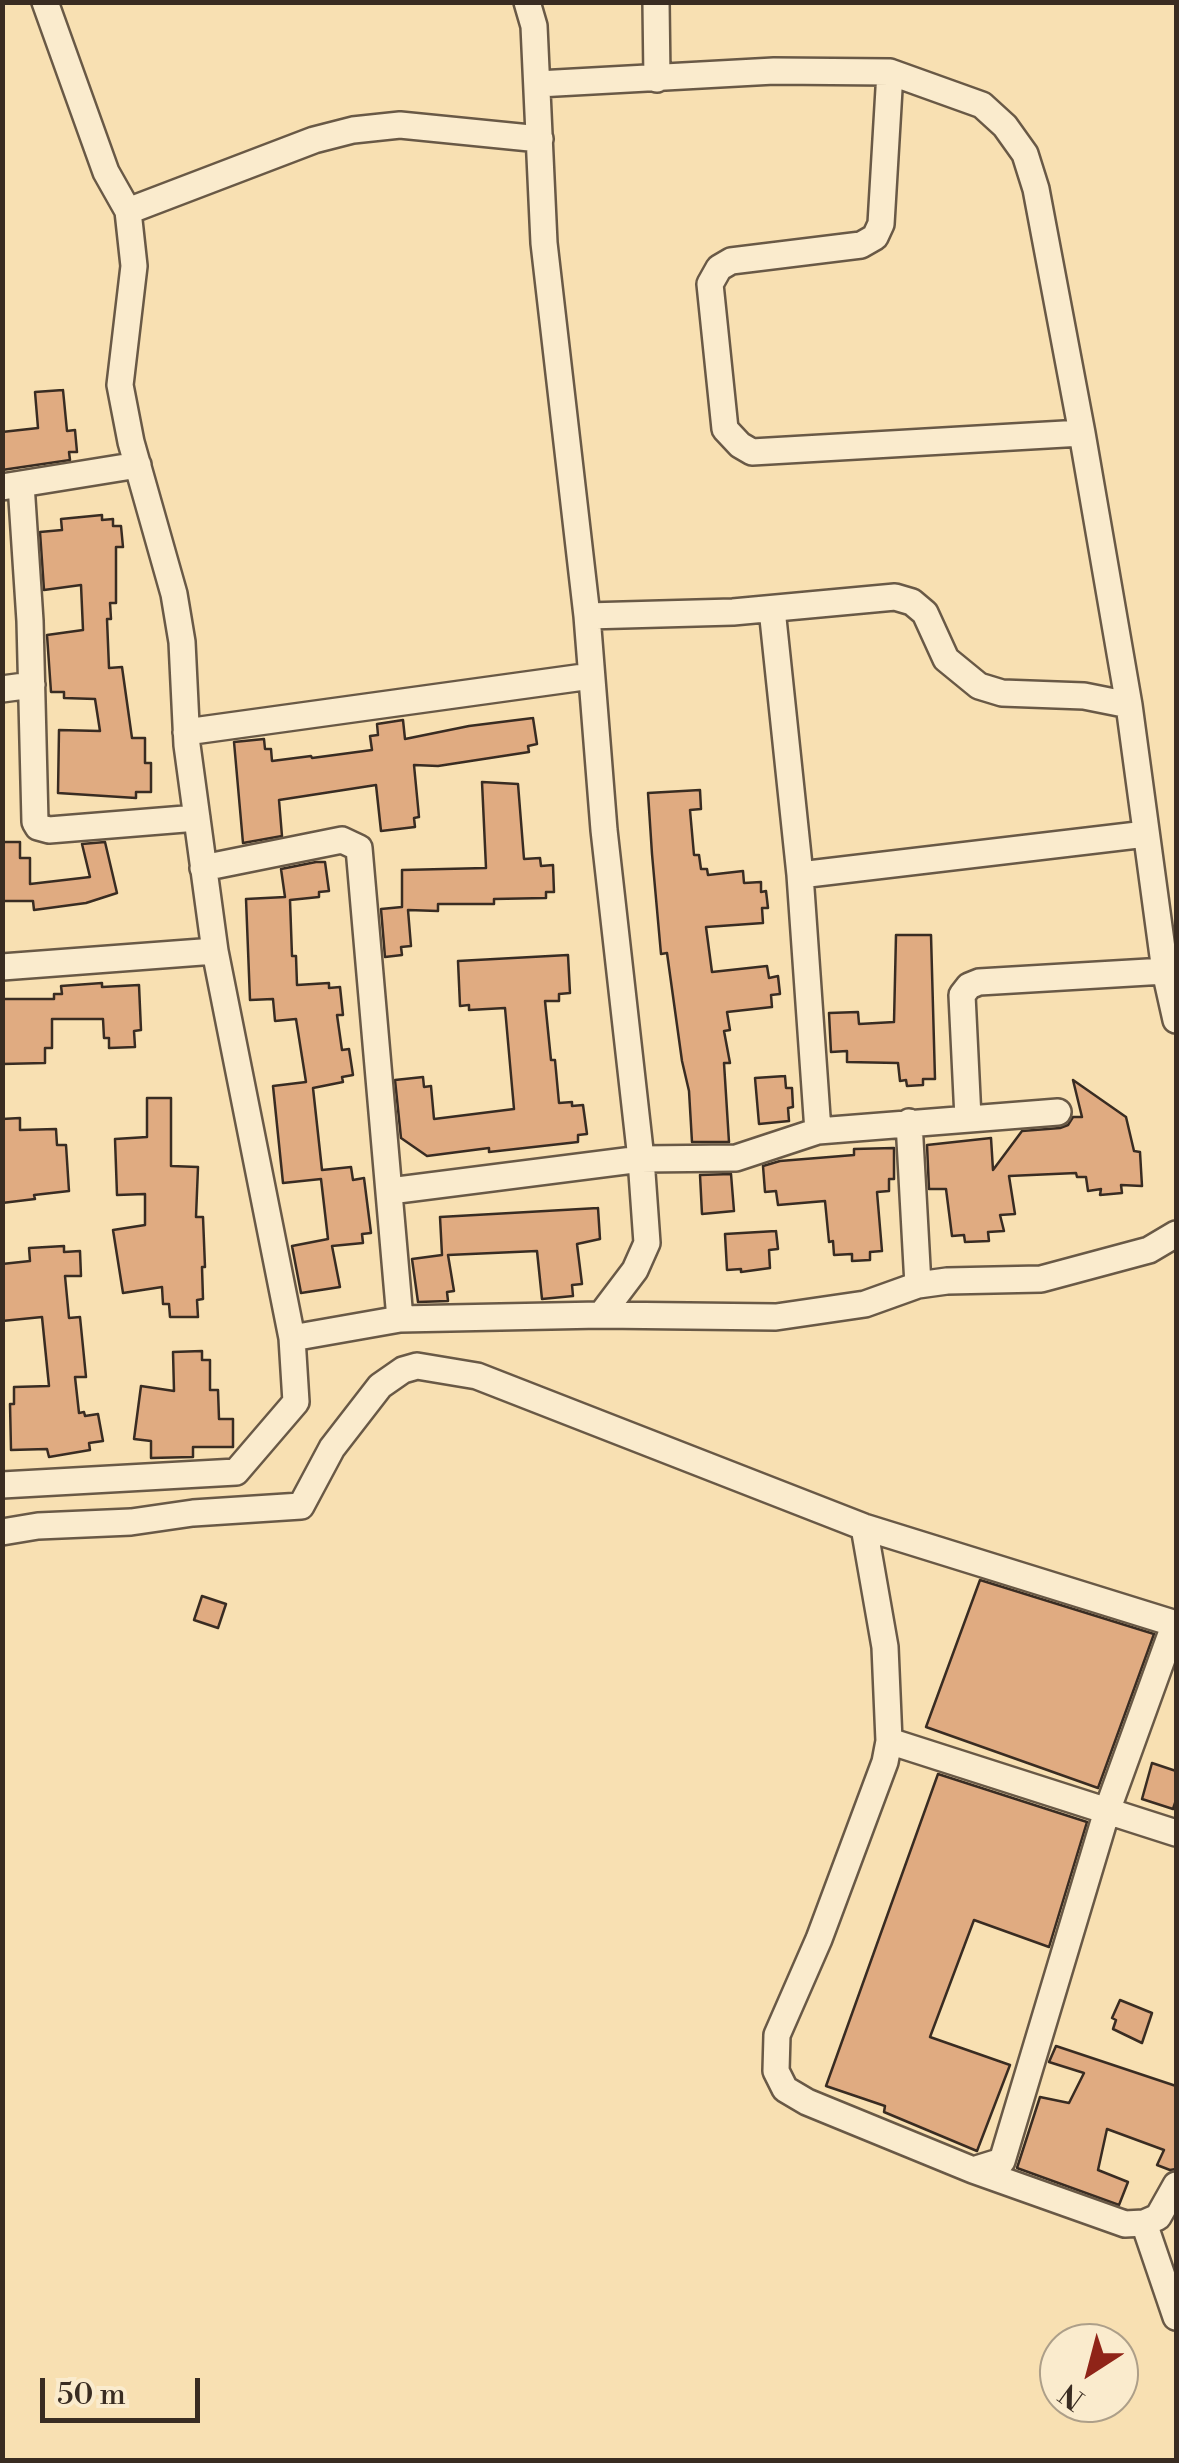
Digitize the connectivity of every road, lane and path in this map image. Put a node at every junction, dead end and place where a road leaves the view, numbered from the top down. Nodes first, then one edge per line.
1 (44, 2) edge
2 (527, 2) edge
3 (656, 2) edge
4 (890, 72) junction
5 (657, 79) junction
6 (538, 84) junction
7 (540, 138) junction
8 (128, 211) junction
9 (1082, 433) junction
10 (138, 465) junction
11 (12, 485) edge
12 (772, 608) junction
13 (587, 616) junction
14 (592, 676) junction
15 (32, 685) junction
16 (2, 689) edge
17 (1129, 705) junction
18 (186, 732) junction
19 (196, 818) junction
20 (1146, 834) junction
21 (204, 868) junction
22 (800, 875) junction
23 (215, 951) junction
24 (2, 967) edge
25 (1165, 971) junction
26 (1176, 1022) edge
27 (1058, 1112) dead end
28 (968, 1118) junction
29 (909, 1122) junction
30 (818, 1131) junction
31 (641, 1159) junction
32 (390, 1192) junction
33 (1176, 1234) edge
34 (918, 1285) junction
35 (602, 1315) junction
36 (400, 1319) junction
37 (292, 1338) junction
38 (2, 1485) edge
39 (864, 1527) junction
40 (2, 1532) edge
41 (1176, 1624) edge
42 (889, 1741) junction
43 (1106, 1811) junction
44 (1176, 1834) edge
45 (973, 2170) junction
46 (1176, 2185) edge
47 (1144, 2224) junction
48 (1176, 2317) edge

1 - 8 street
2 - 6 street
3 - 5 street
4 - 5 street
4 - 9 street
4 - 9 street
5 - 6 street
6 - 7 street
7 - 8 street
7 - 13 street
8 - 10 street
9 - 17 street
10 - 11 street
10 - 18 street
11 - 15 street
12 - 13 street
12 - 17 street
12 - 22 street
13 - 14 street
14 - 18 street
14 - 31 street
15 - 16 street
15 - 19 street
17 - 20 street
18 - 19 street
19 - 21 street
20 - 22 street
20 - 25 street
21 - 23 street
21 - 32 street
22 - 30 street
23 - 24 street
23 - 37 street
25 - 26 street
25 - 28 street
27 - 28 street
28 - 29 street
29 - 30 street
29 - 34 street
30 - 31 street
31 - 32 street
31 - 35 street
32 - 36 street
33 - 34 street
34 - 35 street
35 - 36 street
36 - 37 street
37 - 38 street
39 - 40 street
39 - 41 street
39 - 42 street
41 - 43 street
42 - 43 street
42 - 45 street
43 - 44 street
43 - 45 street
45 - 47 street
46 - 47 street
47 - 48 street

